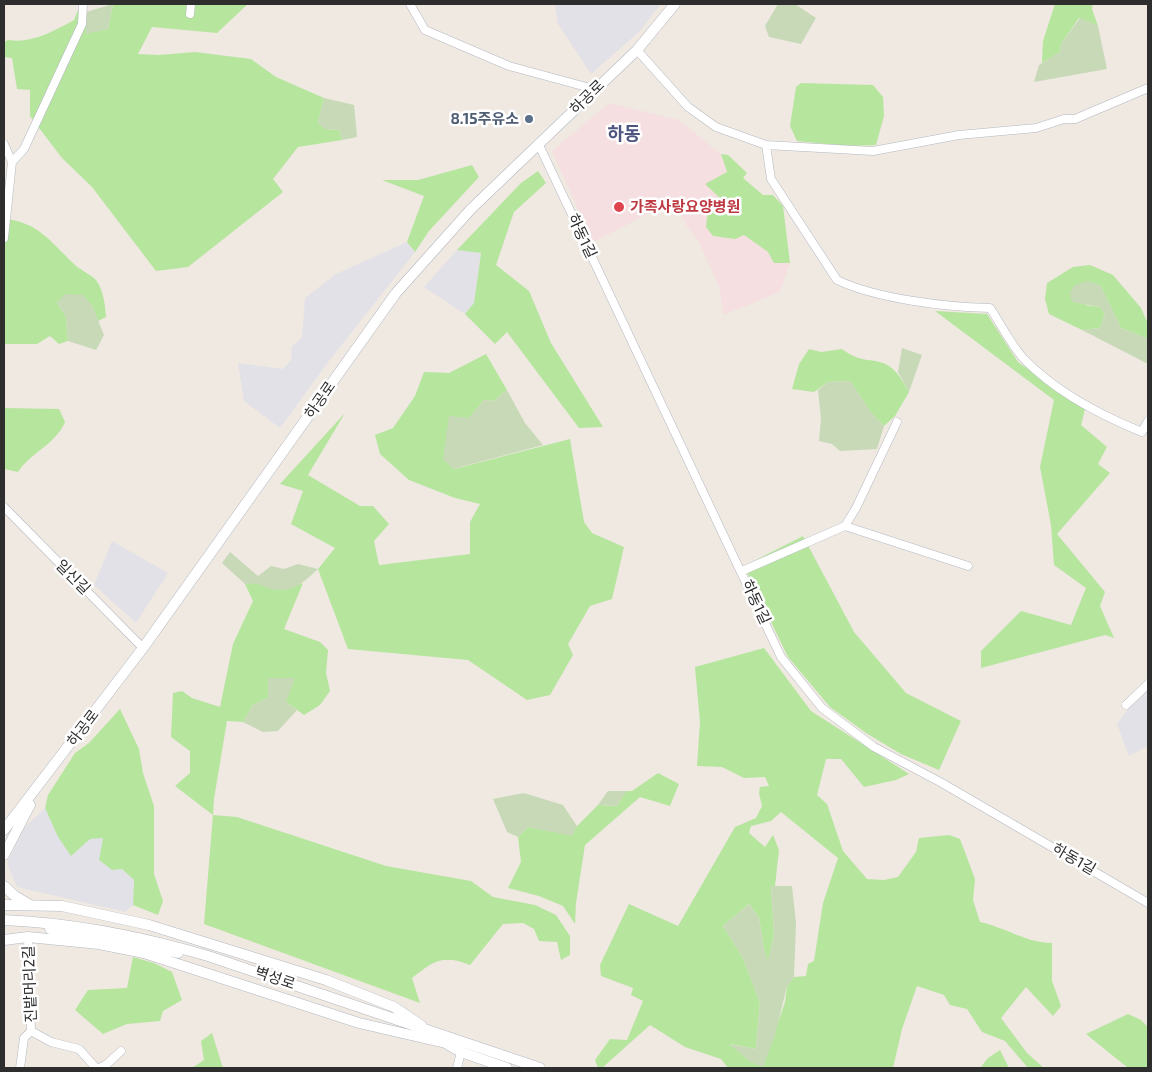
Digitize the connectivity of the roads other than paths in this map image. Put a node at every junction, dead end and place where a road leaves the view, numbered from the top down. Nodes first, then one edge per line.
1 (83, 4) edge
2 (191, 4) edge
3 (410, 4) edge
4 (675, 4) edge
5 (190, 14) dead end
6 (637, 50) junction
7 (1148, 88) edge
8 (594, 89) junction
9 (4, 144) edge
10 (539, 145) junction
11 (766, 145) junction
12 (12, 162) junction
13 (4, 238) edge
14 (1148, 421) edge
15 (897, 422) dead end
16 (4, 507) edge
17 (845, 526) junction
18 (968, 566) dead end
19 (742, 571) junction
20 (143, 648) junction
21 (1148, 684) edge
22 (1126, 705) dead end
23 (41, 785) junction
24 (14, 817) junction
25 (4, 826) edge
26 (4, 830) edge
27 (4, 855) edge
28 (4, 886) edge
29 (1148, 903) edge
30 (4, 905) edge
31 (30, 906) junction
32 (4, 920) edge
33 (4, 927) edge
34 (28, 937) junction
35 (4, 938) edge
36 (31, 1031) junction
37 (433, 1034) junction
38 (450, 1045) junction
39 (121, 1051) dead end
40 (461, 1052) junction
41 (20, 1068) edge
42 (98, 1068) edge
43 (457, 1068) edge
44 (507, 1068) edge
45 (540, 1068) edge

1 - 12 street
2 - 5 street
3 - 8 street
4 - 6 main road, 하공로
6 - 8 main road, 하공로
6 - 11 street
7 - 11 street
8 - 10 main road, 하공로
9 - 12 street
10 - 19 street, 하동1길
10 - 20 main road, 하공로
11 - 14 street
12 - 13 street
15 - 17 street
16 - 20 street, 일신길
17 - 18 street
17 - 19 street
19 - 29 street, 하동1길
20 - 23 main road, 하공로
21 - 22 street
23 - 24 main road, 하공로
23 - 27 main road
24 - 25 main road
24 - 26 main road, 하공로
28 - 31 main road
30 - 31 main road
31 - 37 main road
32 - 37 main road, 벽성로
33 - 38 main road, 벽성로
34 - 35 main road
34 - 36 street, 진밭머리2길
34 - 38 main road
36 - 41 street, 진밭머리2길
36 - 42 street, 진밭머리2길
37 - 45 main road, 벽성로
38 - 40 main road, 벽성로
39 - 42 street, 진밭머리2길
40 - 43 street
40 - 44 main road, 벽성로

